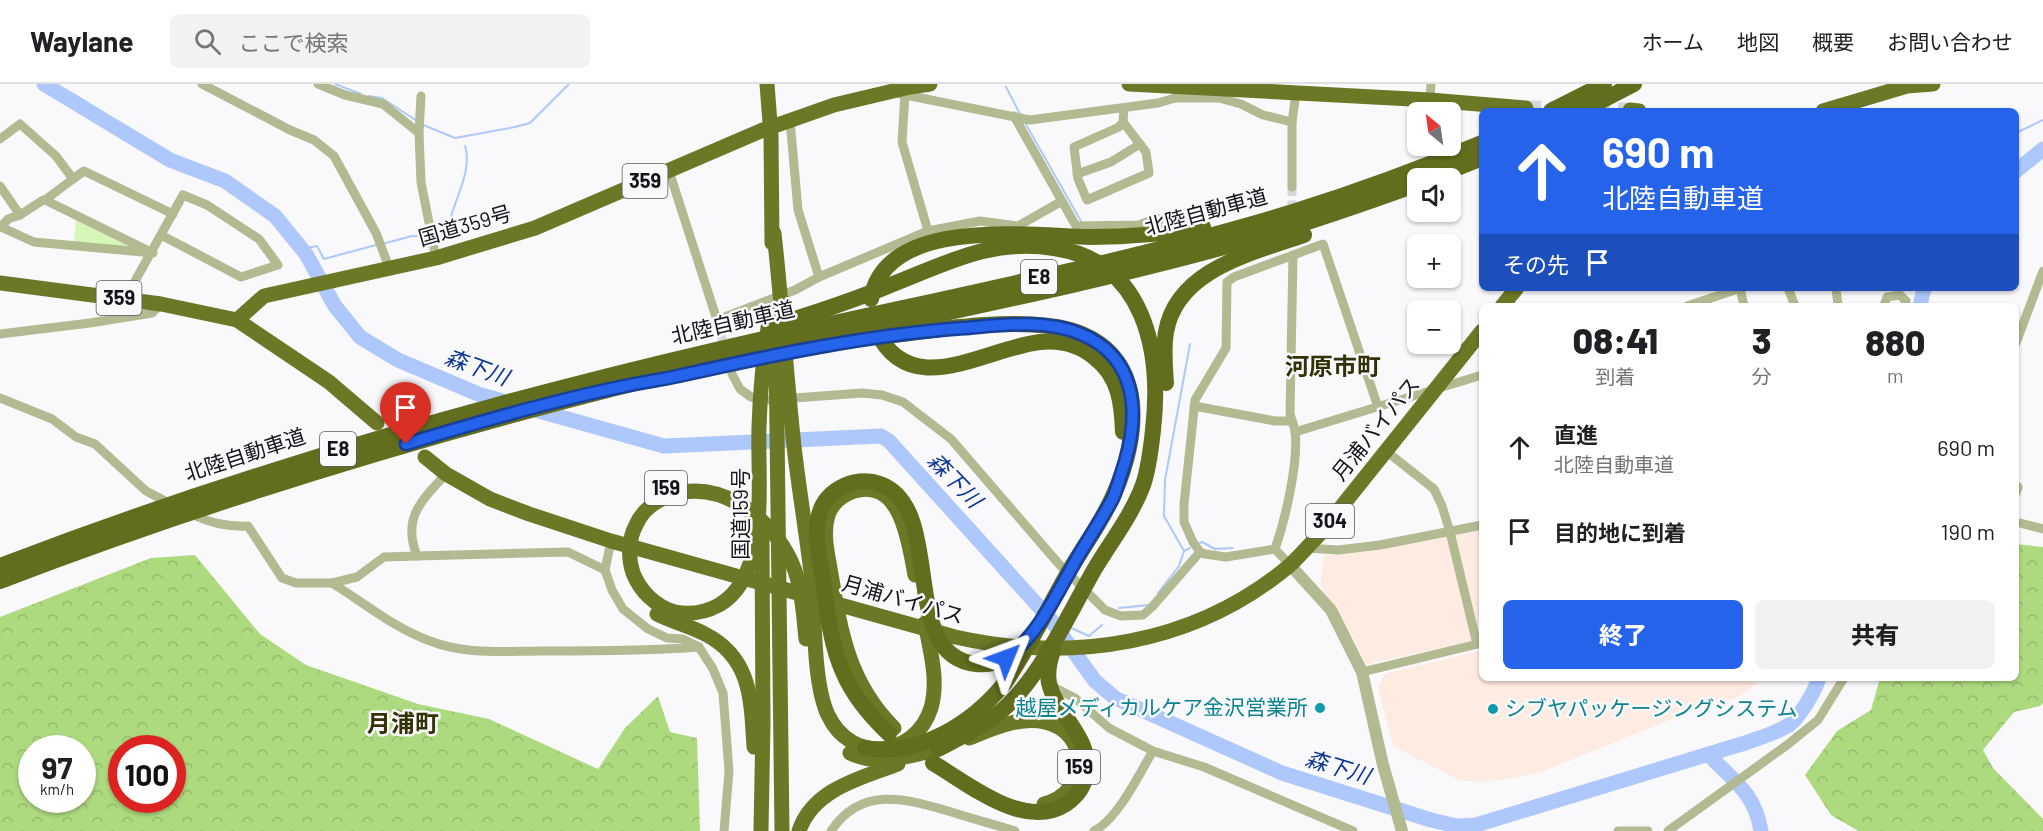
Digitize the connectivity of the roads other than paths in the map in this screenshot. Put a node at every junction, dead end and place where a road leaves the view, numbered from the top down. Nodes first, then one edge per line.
1 (202, 84) edge
2 (318, 84) edge
3 (767, 84) edge
4 (930, 84) edge
5 (1129, 84) edge
6 (1137, 84) edge
7 (1604, 84) edge
8 (1634, 84) edge
9 (1933, 84) edge
10 (1910, 85) edge
11 (873, 90) edge
12 (1431, 92) edge
13 (905, 93) junction
14 (1179, 93) junction
15 (1296, 93) junction
16 (421, 96) dead end
17 (1526, 108) dead end
18 (1557, 108) edge
19 (1588, 108) edge
20 (1833, 108) edge
21 (1124, 109) junction
22 (1020, 117) junction
23 (790, 120) junction
24 (1123, 122) junction
25 (1292, 122) junction
26 (419, 130) junction
27 (0, 140) edge
28 (1140, 144) junction
29 (1479, 145) edge
30 (1479, 159) edge
31 (1443, 168) edge
32 (1452, 168) edge
33 (669, 171) junction
34 (1077, 174) junction
35 (74, 178) junction
36 (1407, 180) edge
37 (1407, 181) edge
38 (0, 186) edge
39 (1292, 187) tunnel mouth
40 (1407, 189) edge
41 (1407, 190) edge
42 (772, 197) junction
43 (45, 200) junction
44 (1062, 201) junction
45 (173, 214) junction
46 (20, 215) junction
47 (1159, 222) dead end
48 (928, 231) junction
49 (774, 233) junction
50 (161, 235) junction
51 (153, 253) junction
52 (1293, 255) junction
53 (436, 258) junction
54 (388, 267) junction
55 (2043, 271) edge
56 (819, 277) junction
57 (0, 283) edge
58 (1514, 291) edge
59 (1732, 291) edge
60 (125, 299) junction
61 (1504, 303) edge
62 (1696, 303) edge
63 (1885, 303) edge
64 (1906, 303) edge
65 (161, 304) junction
66 (770, 314) junction
67 (237, 320) junction
68 (0, 334) edge
69 (1479, 335) edge
70 (2019, 335) edge
71 (732, 374) tunnel mouth
72 (1479, 376) edge
73 (627, 385) junction
74 (593, 386) junction
75 (1434, 391) junction
76 (0, 398) edge
77 (1194, 406) junction
78 (1378, 407) junction
79 (1292, 421) junction
80 (377, 423) dead end
81 (1295, 432) junction
82 (1386, 451) junction
83 (425, 457) dead end
84 (1121, 473) junction
85 (446, 474) junction
86 (1143, 485) junction
87 (136, 523) junction
88 (2019, 523) edge
89 (1479, 526) edge
90 (2043, 529) edge
91 (1450, 532) junction
92 (611, 541) junction
93 (1306, 548) junction
94 (1275, 549) junction
95 (1200, 552) junction
96 (417, 556) junction
97 (1290, 565) junction
98 (0, 566) edge
99 (605, 570) junction
100 (0, 581) edge
101 (332, 583) junction
102 (924, 601) junction
103 (831, 602) junction
104 (1050, 605) junction
105 (1069, 615) junction
106 (811, 637) junction
107 (1479, 639) edge
108 (1479, 643) edge
109 (699, 647) junction
110 (1022, 649) junction
111 (1362, 672) junction
112 (1842, 681) edge
113 (1002, 700) junction
114 (891, 731) dead end
115 (971, 731) junction
116 (866, 748) junction
117 (1153, 751) junction
118 (904, 757) junction
119 (937, 757) junction
120 (724, 831) edge
121 (759, 831) edge
122 (782, 831) edge
123 (799, 831) edge
124 (831, 831) edge
125 (1015, 831) edge
126 (1094, 831) edge
127 (1353, 831) edge
128 (1402, 831) edge
129 (1618, 831) edge
130 (1648, 831) edge
131 (1668, 831) edge

1 - 54 street
2 - 26 street
3 - 42 highway, 国道159号 / 159
4 - 11 highway, 国道359号 / 359
5 - 6 highway
6 - 14 highway
7 - 18 highway
8 - 19 highway
9 - 10 highway
10 - 20 highway
11 - 13 street
11 - 23 highway, 国道359号 / 359
12 - 15 highway
12 - 17 highway
13 - 22 street
13 - 48 street
14 - 15 highway
14 - 21 street
14 - 25 street
15 - 25 street
16 - 26 street
21 - 22 street
21 - 24 street
22 - 44 street
23 - 33 highway, 国道359号 / 359
23 - 56 street
24 - 28 street
24 - 34 street
25 - 39 street
26 - 53 street
27 - 35 street
28 - 34 street
28 - 34 street
29 - 31 highway, 北陸自動車道 / E8
30 - 32 highway, 北陸自動車道 / E8
33 - 53 highway, 国道359号 / 359
33 - 56 street
35 - 43 street
35 - 45 street
36 - 84 highway
37 - 74 highway, 北陸自動車道 / E8
38 - 46 street
40 - 73 highway, 北陸自動車道 / E8
41 - 86 highway
42 - 49 highway, 国道159号 / 159
42 - 66 highway, 国道159号 / 159
43 - 46 street
43 - 51 street
44 - 47 street
44 - 48 street
45 - 50 street
45 - 50 street
46 - 51 street
48 - 56 street
49 - 106 highway, 159
49 - 122 highway, 国道159号 / 159
50 - 51 street
51 - 60 street
52 - 77 street
52 - 78 street
52 - 79 street
53 - 54 highway, 国道359号 / 359
54 - 67 highway, 国道359号 / 359
55 - 70 street
57 - 60 highway, 359
58 - 61 highway
59 - 62 street
60 - 65 highway, 359
63 - 64 street
65 - 67 highway, 359
65 - 68 street
66 - 106 highway, 159
66 - 121 highway, 国道159号 / 159
67 - 80 highway, 359
69 - 75 highway, 月浦バイパス / 304
71 - 95 street
72 - 75 street
73 - 74 highway, 北陸自動車道 / E8
73 - 84 highway
74 - 86 highway
74 - 87 highway, 北陸自動車道 / E8
75 - 78 street
75 - 82 highway, 月浦バイパス / 304
76 - 101 street
77 - 79 street
77 - 95 street
78 - 81 street
79 - 81 street
81 - 94 street
82 - 91 street
82 - 93 highway, 月浦バイパス / 304
83 - 85 highway, 月浦バイパス
84 - 104 highway
85 - 92 highway, 月浦バイパス
85 - 96 street
86 - 105 highway
87 - 98 highway, 北陸自動車道 / E8
87 - 100 highway, 北陸自動車道 / E8
88 - 90 street
89 - 91 street
91 - 93 street
91 - 107 street
92 - 99 street
92 - 103 highway, 月浦バイパス
93 - 97 highway, 月浦バイパス / 304
94 - 95 street
94 - 97 street
96 - 99 street
96 - 101 street
97 - 110 highway, 月浦バイパス / 304
97 - 111 street
99 - 109 street
101 - 109 street
102 - 103 highway
102 - 104 highway
102 - 116 highway
103 - 110 highway, 月浦バイパス / 304
103 - 114 highway
104 - 113 highway
105 - 113 highway
105 - 119 highway
106 - 116 highway, 159
106 - 118 highway, 159
106 - 121 highway, 159
108 - 111 street
109 - 120 street
110 - 117 street
111 - 128 street
112 - 131 street
113 - 115 highway
113 - 116 highway
115 - 118 highway
115 - 119 highway
117 - 126 street
117 - 127 street
118 - 119 highway, 159
119 - 119 highway, 159
119 - 123 highway, 159
124 - 125 street
129 - 130 street

